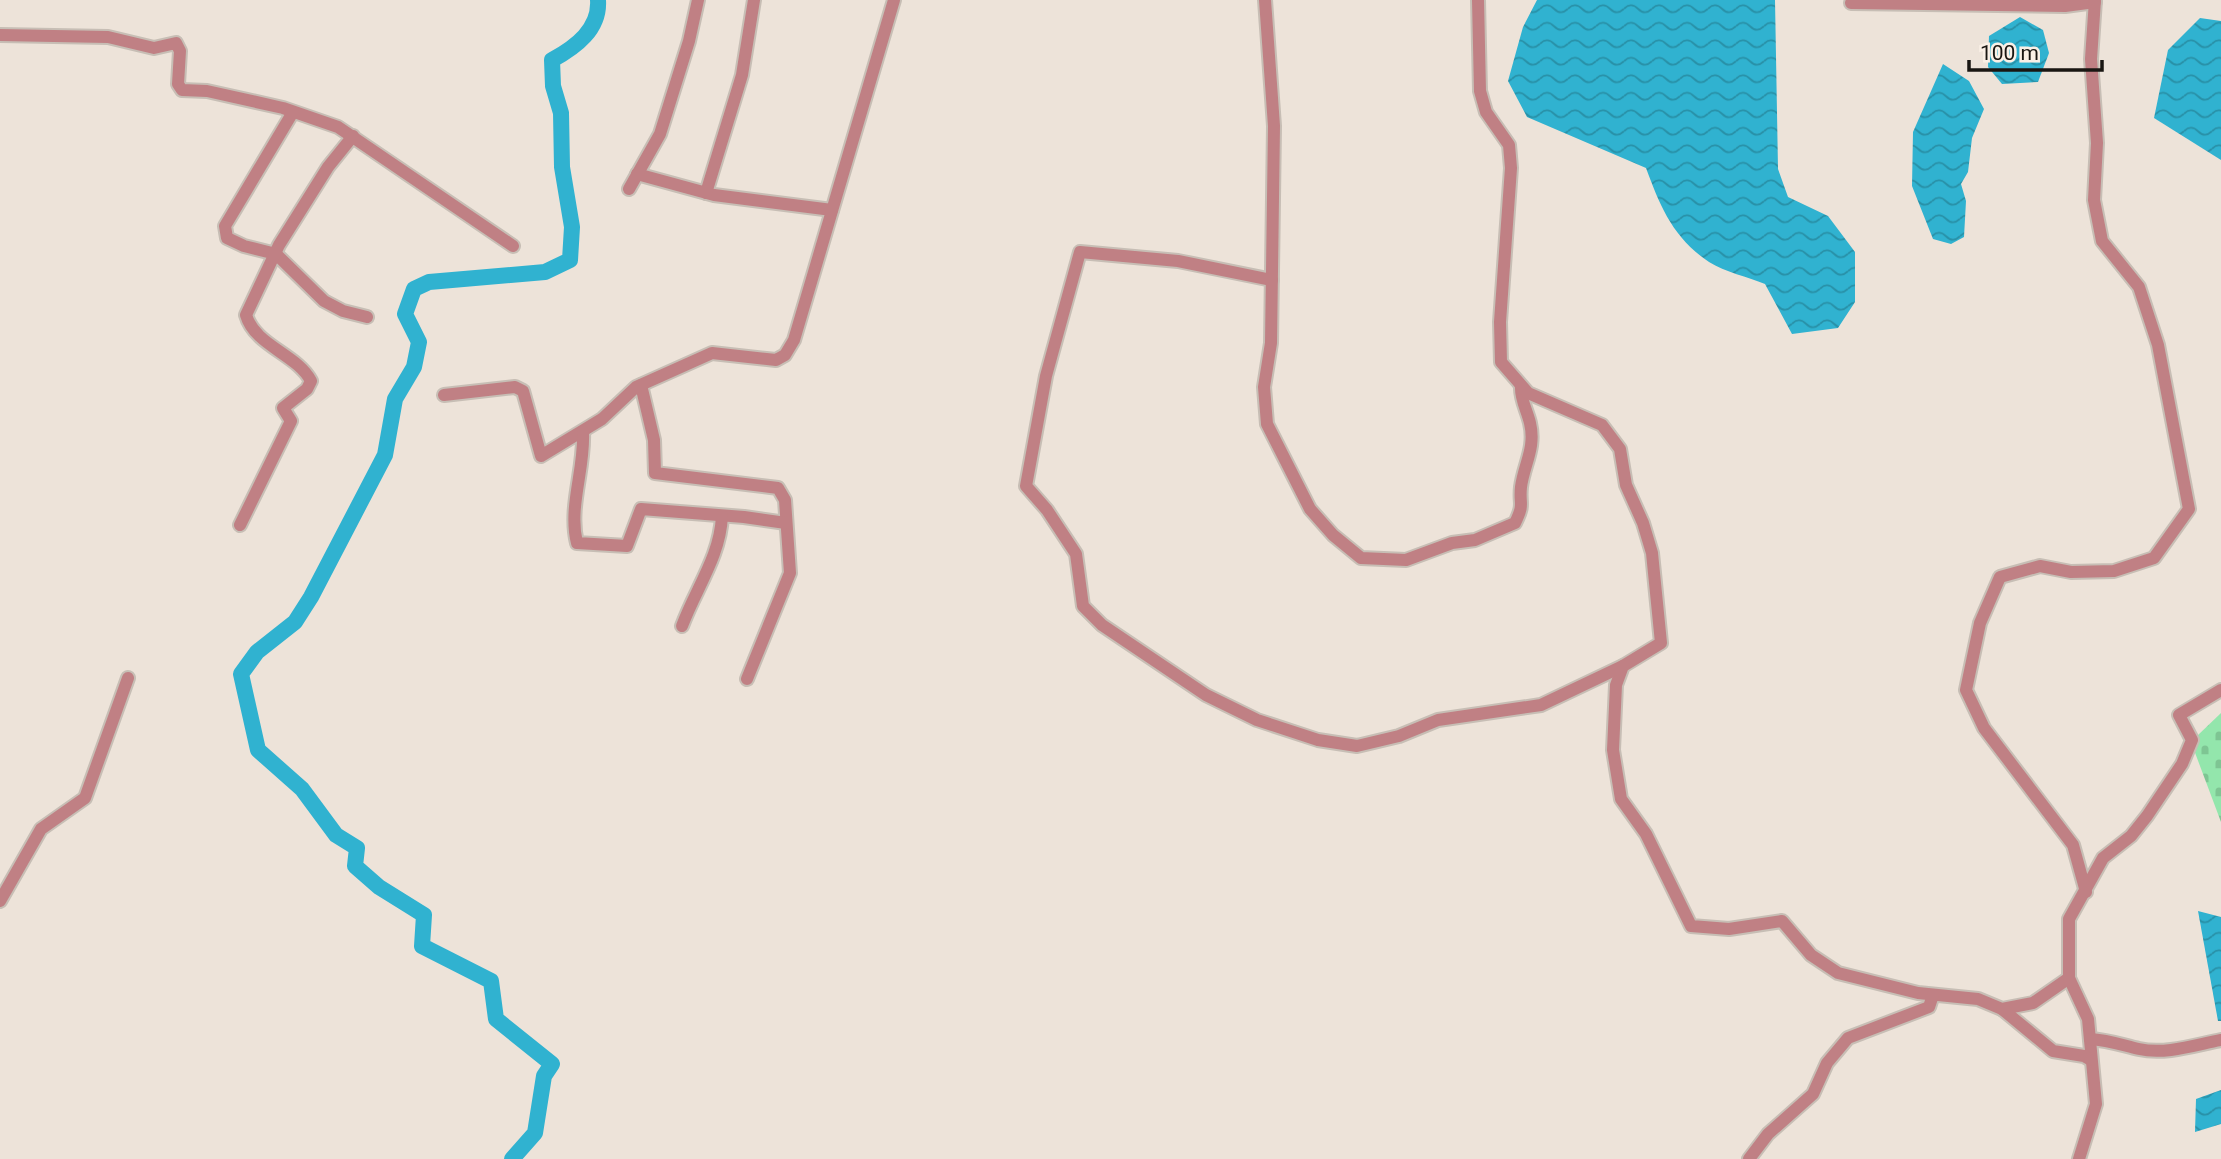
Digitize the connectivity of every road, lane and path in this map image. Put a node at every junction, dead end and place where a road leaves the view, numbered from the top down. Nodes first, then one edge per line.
1 (698, 0) edge
2 (754, 0) edge
3 (894, 0) edge
4 (1265, 0) edge
5 (1478, 0) edge
6 (2095, 1) edge
7 (1851, 3) dead end
8 (0, 35) edge
9 (293, 111) junction
10 (353, 136) junction
11 (637, 174) junction
12 (629, 189) dead end
13 (706, 193) junction
14 (832, 210) junction
15 (513, 246) dead end
16 (276, 254) junction
17 (1272, 280) junction
18 (367, 317) dead end
19 (641, 385) junction
20 (1521, 386) junction
21 (444, 396) dead end
22 (583, 432) junction
23 (722, 516) junction
24 (786, 523) junction
25 (240, 525) dead end
26 (682, 626) dead end
27 (1623, 666) junction
28 (128, 678) dead end
29 (747, 679) dead end
30 (2221, 690) edge
31 (2086, 892) junction
32 (0, 901) edge
33 (2069, 978) junction
34 (1933, 995) junction
35 (2002, 1009) junction
36 (2090, 1039) junction
37 (2221, 1040) edge
38 (2091, 1060) junction
39 (1749, 1159) edge
40 (2079, 1159) edge

1 - 11 street
2 - 13 street
3 - 14 street
4 - 17 street
5 - 20 street
6 - 7 street
6 - 31 street
8 - 9 street
9 - 10 street
9 - 16 street
10 - 15 street
10 - 16 street
11 - 12 street
11 - 13 street
13 - 14 street
14 - 19 street
16 - 18 street
16 - 25 street
17 - 20 street
17 - 27 street
19 - 22 street
19 - 24 street
20 - 27 street
21 - 22 street
22 - 23 street
23 - 24 street
23 - 26 street
24 - 29 street
27 - 34 street
28 - 32 street
30 - 31 street
31 - 33 street
33 - 35 street
33 - 36 street
34 - 35 street
34 - 39 street
35 - 38 street
36 - 37 street
36 - 38 street
38 - 40 street

